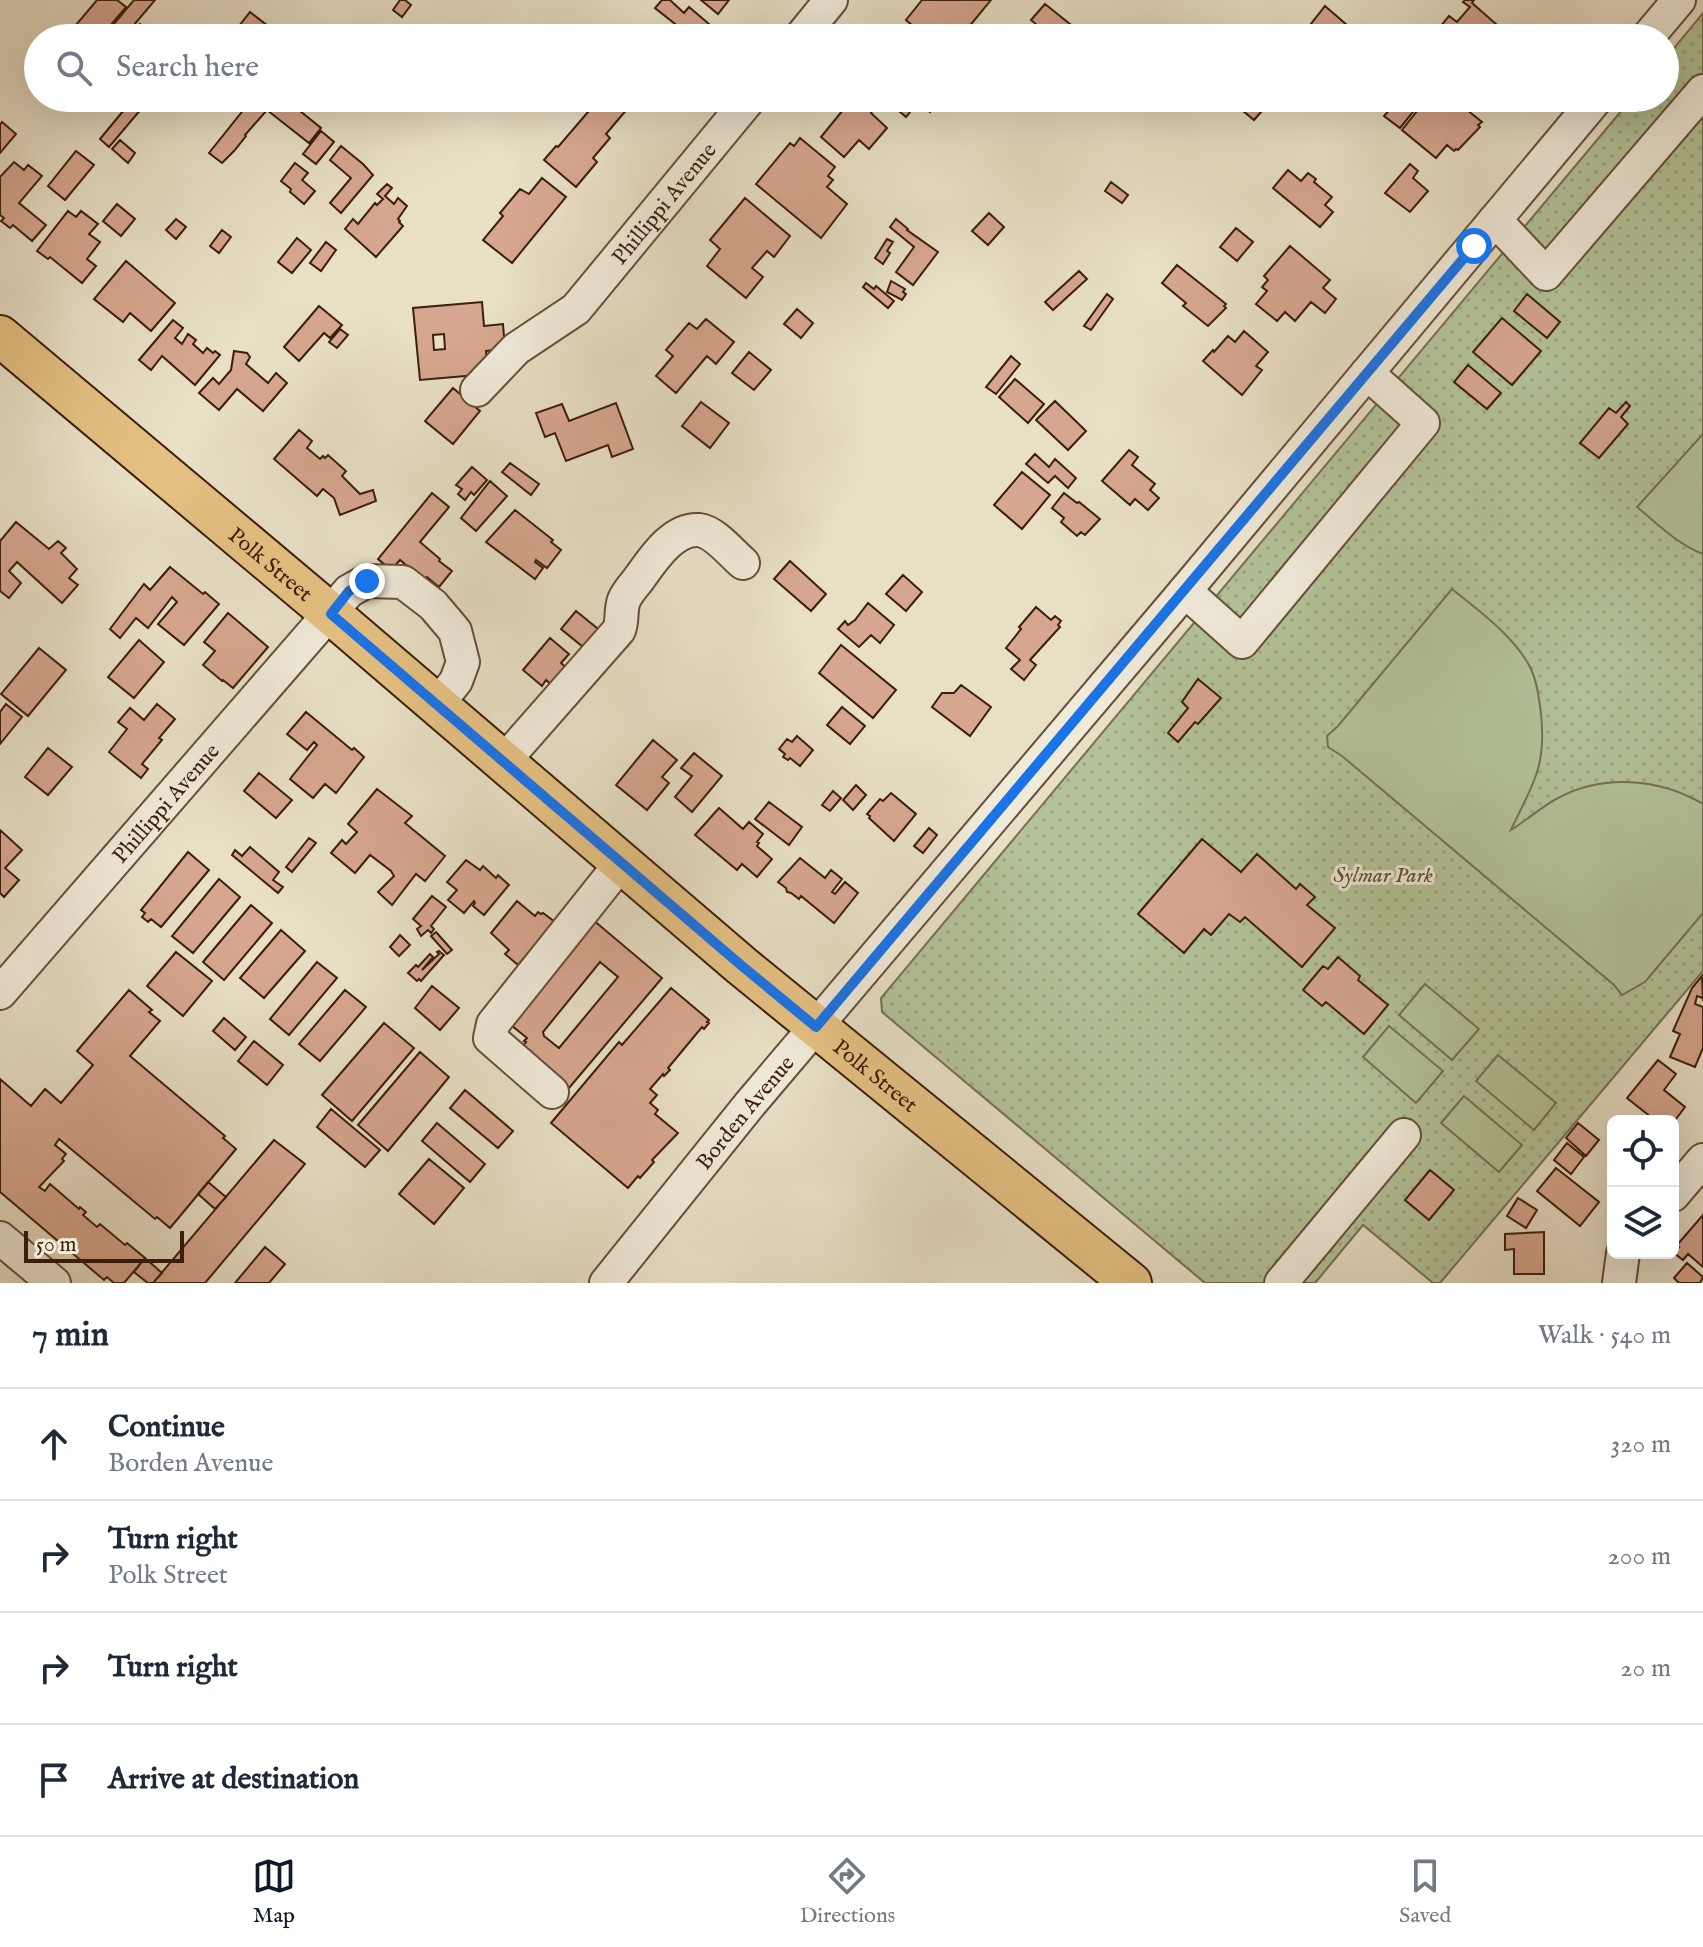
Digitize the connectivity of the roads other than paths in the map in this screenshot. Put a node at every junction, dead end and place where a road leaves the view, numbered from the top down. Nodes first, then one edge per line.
1 (831, 0) edge
2 (1679, 0) edge
3 (811, 24) edge
4 (1659, 24) edge
5 (1703, 91) edge
6 (738, 112) edge
7 (1585, 112) edge
8 (1495, 220) junction
9 (0, 336) edge
10 (1367, 373) junction
11 (477, 390) dead end
12 (743, 563) dead end
13 (1185, 591) junction
14 (331, 614) junction
15 (438, 704) junction
16 (504, 761) junction
17 (622, 862) junction
18 (0, 993) edge
19 (816, 1027) junction
20 (552, 1092) dead end
21 (1404, 1135) dead end
22 (1703, 1160) edge
23 (1679, 1188) edge
24 (0, 1238) edge
25 (1622, 1259) edge
26 (54, 1283) edge
27 (606, 1283) edge
28 (1131, 1283) edge
29 (1281, 1283) edge
30 (1619, 1283) edge

1 - 3 street
2 - 4 street
5 - 8 street
6 - 11 street, Phillippi Avenue
7 - 8 street, Borden Avenue
8 - 10 street, Borden Avenue
9 - 14 main road, Polk Street
10 - 13 street, Borden Avenue
10 - 13 street
12 - 16 street
13 - 19 street, Borden Avenue
14 - 15 main road, Polk Street
14 - 15 street, Phillippi Avenue
14 - 18 street, Phillippi Avenue
15 - 16 main road, Polk Street
16 - 17 main road, Polk Street
17 - 19 main road, Polk Street
17 - 20 street
19 - 27 street, Borden Avenue
19 - 28 main road, Polk Street
21 - 29 street
22 - 23 street
24 - 26 street
25 - 30 street

